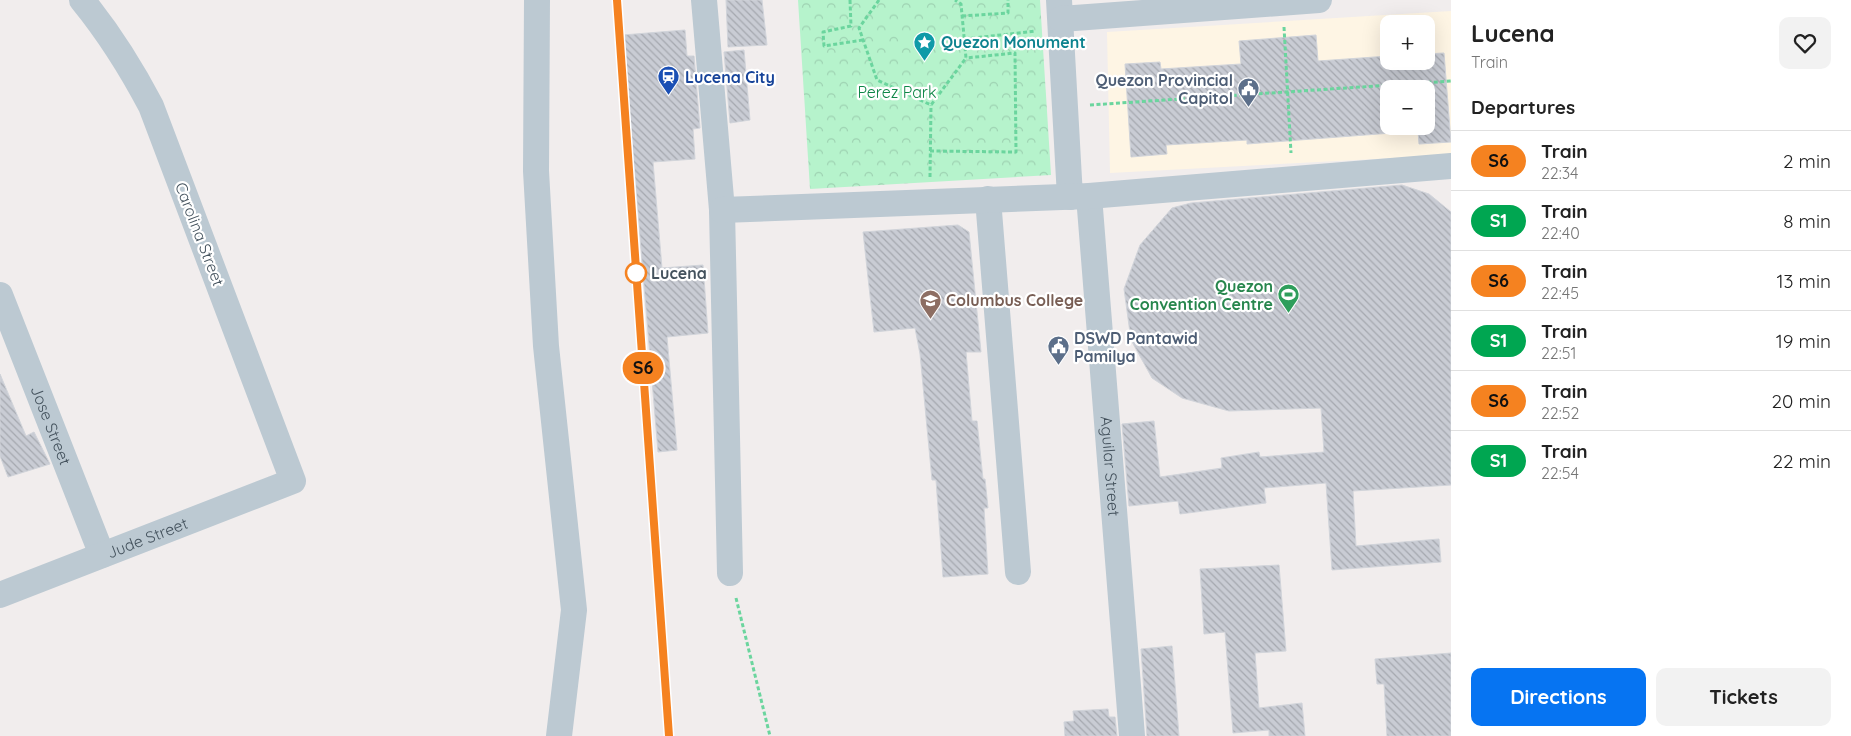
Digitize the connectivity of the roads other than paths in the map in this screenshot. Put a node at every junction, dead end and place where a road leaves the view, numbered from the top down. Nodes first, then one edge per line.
1 (82, 0) edge
2 (536, 0) edge
3 (704, 0) edge
4 (1319, 0) edge
5 (1053, 16) edge
6 (1451, 166) edge
7 (1080, 196) junction
8 (988, 199) junction
9 (722, 210) junction
10 (0, 294) edge
11 (293, 481) joint
12 (102, 555) junction
13 (1018, 572) dead end
14 (730, 573) road end
15 (0, 595) edge
16 (559, 736) edge
17 (1132, 736) edge

1 - 11 street, Carolina Street
2 - 16 street
3 - 9 street
4 - 5 street
5 - 7 street, Aguilar Street
6 - 7 street
7 - 8 street
7 - 17 street, Aguilar Street
8 - 9 street
8 - 13 street
9 - 14 street
10 - 12 street, Jose Street
11 - 12 street, Jude Street
12 - 15 street, Jude Street

